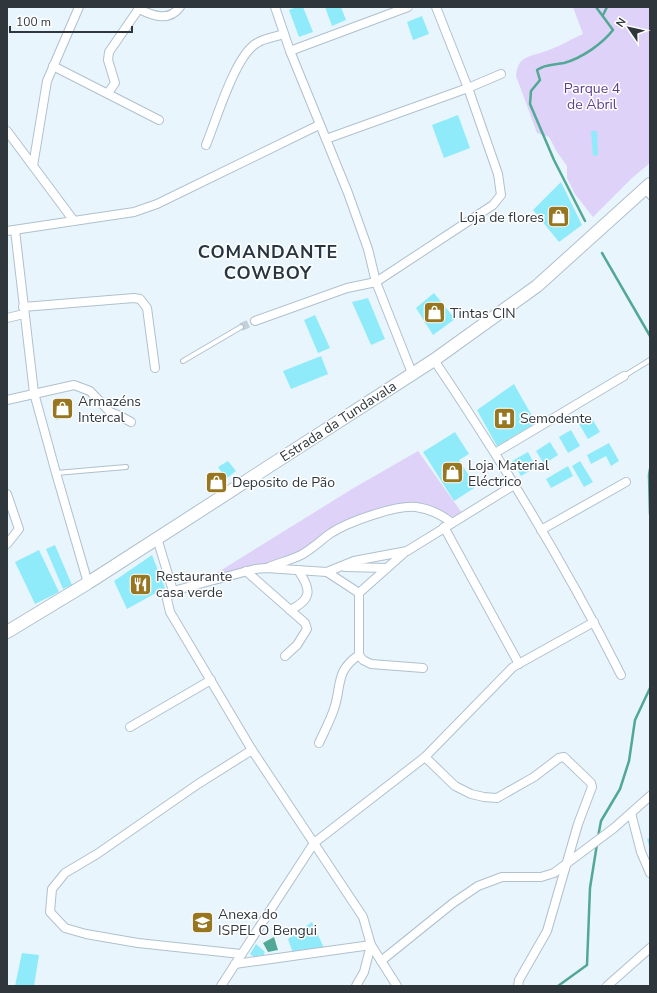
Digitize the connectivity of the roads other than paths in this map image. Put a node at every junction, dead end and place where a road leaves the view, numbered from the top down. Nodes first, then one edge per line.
1 (80, 7) edge
2 (180, 7) edge
3 (275, 7) edge
4 (408, 7) edge
5 (436, 7) edge
6 (139, 8) edge
7 (284, 34) junction
8 (290, 51) junction
9 (53, 66) junction
10 (501, 74) dead end
11 (468, 88) junction
12 (108, 94) junction
13 (159, 120) dead end
14 (319, 125) junction
15 (7, 131) edge
16 (326, 139) junction
17 (206, 145) dead end
18 (33, 166) junction
19 (648, 190) edge
20 (74, 221) junction
21 (11, 231) edge
22 (376, 282) junction
23 (24, 310) junction
24 (7, 318) edge
25 (255, 322) tunnel mouth
26 (241, 327) tunnel mouth
27 (434, 360) junction
28 (650, 360) edge
29 (183, 361) dead end
30 (155, 368) dead end
31 (412, 373) junction
32 (624, 376) joint
33 (34, 393) junction
34 (7, 400) edge
35 (131, 422) dead end
36 (495, 453) junction
37 (126, 467) dead end
38 (56, 474) junction
39 (626, 482) dead end
40 (514, 485) junction
41 (7, 494) edge
42 (452, 523) junction
43 (444, 528) junction
44 (541, 530) junction
45 (157, 538) junction
46 (7, 544) edge
47 (407, 551) junction
48 (340, 567) junction
49 (266, 568) junction
50 (387, 568) junction
51 (298, 570) junction
52 (246, 571) junction
53 (327, 572) junction
54 (88, 583) junction
55 (173, 591) junction
56 (359, 593) junction
57 (290, 610) junction
58 (594, 622) junction
59 (8, 628) edge
60 (358, 655) junction
61 (285, 656) dead end
62 (519, 664) junction
63 (423, 668) dead end
64 (621, 675) dead end
65 (211, 680) junction
66 (130, 727) dead end
67 (319, 743) dead end
68 (252, 750) junction
69 (425, 757) junction
70 (650, 796) edge
71 (631, 812) junction
72 (314, 843) junction
73 (566, 865) junction
74 (650, 873) edge
75 (371, 945) junction
76 (650, 948) edge
77 (241, 954) junction
78 (381, 961) junction
79 (235, 964) junction
80 (221, 986) edge
81 (356, 986) edge
82 (397, 986) edge
83 (518, 986) edge
84 (608, 986) edge

1 - 9 street
2 - 6 street
3 - 7 street
4 - 8 street
5 - 11 street
6 - 12 street
7 - 8 street
7 - 17 street
8 - 14 street
9 - 12 street
9 - 18 street
10 - 11 street
11 - 16 street
11 - 22 street
12 - 13 street
14 - 16 street
14 - 20 street
15 - 18 street
16 - 22 street
18 - 20 street
19 - 27 main road, Estrada da Tundavala
20 - 21 street
21 - 23 street
22 - 25 street
22 - 31 street
23 - 24 street
23 - 30 street
23 - 33 street
26 - 29 lane
27 - 31 main road, Estrada da Tundavala
27 - 36 street
28 - 32 lane
31 - 45 main road, Estrada da Tundavala
32 - 36 street
33 - 34 street
33 - 35 street
33 - 38 street
36 - 40 street
37 - 38 lane
38 - 54 street
39 - 44 street
40 - 42 street
40 - 44 street
41 - 46 street
42 - 43 street
42 - 49 street
43 - 47 street
43 - 62 street
44 - 58 street
45 - 54 main road, Estrada da Tundavala
45 - 55 street
47 - 48 street
47 - 50 street
48 - 50 street
48 - 53 street
49 - 51 street
49 - 52 street
50 - 56 street
51 - 53 street
51 - 57 street
52 - 55 street
52 - 57 street
53 - 56 street
54 - 59 main road, Estrada da Tundavala
55 - 65 street
56 - 60 street
57 - 61 street
58 - 62 street
58 - 64 street
60 - 63 street
60 - 67 street
62 - 69 street
65 - 66 street
65 - 68 street
68 - 72 street
68 - 77 street
69 - 72 street
69 - 73 street
70 - 71 street
71 - 73 street
71 - 74 street
72 - 75 street
72 - 77 street
73 - 78 street
73 - 83 street
75 - 78 street
75 - 79 street
75 - 81 street
76 - 84 street
77 - 79 street
78 - 82 street
79 - 80 street

